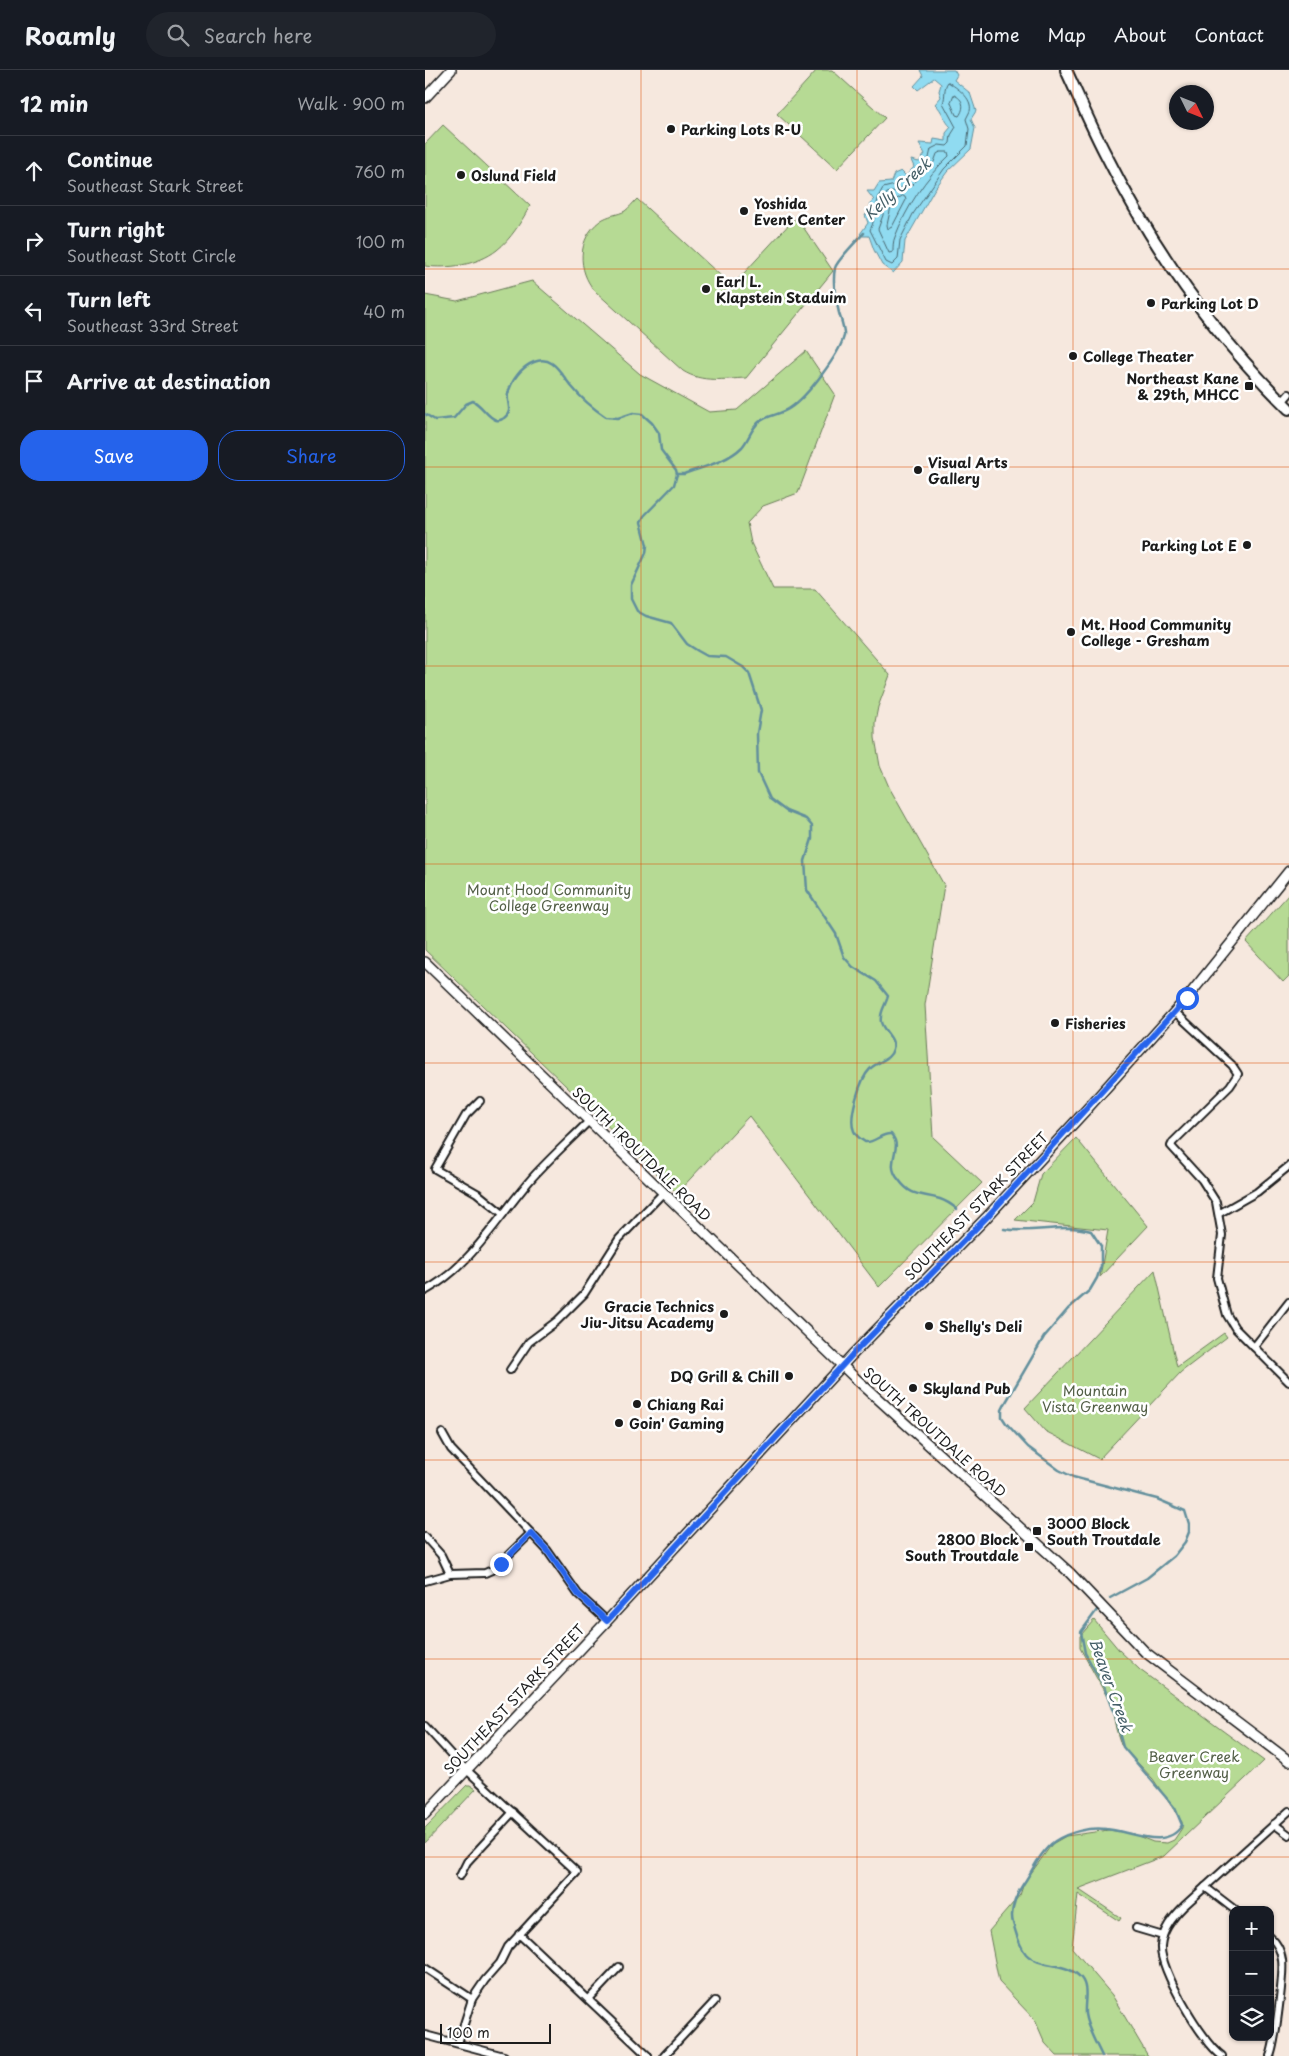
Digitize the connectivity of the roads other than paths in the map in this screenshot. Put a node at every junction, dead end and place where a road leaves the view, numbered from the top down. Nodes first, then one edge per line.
1 (451, 70) edge
2 (1066, 70) edge
3 (425, 98) edge
4 (1287, 402) edge
5 (1289, 871) edge
6 (425, 962) edge
7 (1175, 1012) junction
8 (480, 1102) dead end
9 (589, 1121) junction
10 (1289, 1166) edge
11 (663, 1194) junction
12 (1219, 1213) junction
13 (503, 1214) junction
14 (425, 1291) edge
15 (1289, 1302) edge
16 (1253, 1347) junction
17 (842, 1366) junction
18 (511, 1370) dead end
19 (1289, 1382) edge
20 (442, 1432) dead end
21 (531, 1533) junction
22 (425, 1537) edge
23 (450, 1574) junction
24 (425, 1581) edge
25 (607, 1621) junction
26 (425, 1726) edge
27 (1289, 1761) edge
28 (467, 1770) junction
29 (1289, 1811) edge
30 (513, 1812) junction
31 (425, 1814) edge
32 (1274, 1824) junction
33 (1289, 1835) edge
34 (460, 1876) dead end
35 (1205, 1887) junction
36 (1230, 1906) edge
37 (1136, 1928) dead end
38 (519, 1934) junction
39 (1163, 1936) junction
40 (1274, 1943) edge
41 (619, 1967) dead end
42 (425, 1968) edge
43 (473, 1999) junction
44 (589, 1999) junction
45 (715, 2001) dead end
46 (425, 2035) edge
47 (459, 2043) junction
48 (504, 2056) edge
49 (648, 2056) edge
50 (663, 2056) edge
51 (1222, 2056) edge
52 (1269, 2056) edge

1 - 3 main road
2 - 4 main road
5 - 7 main road, SOUTHEAST STARK STREET
6 - 9 main road, SOUTH TROUTDALE ROAD
7 - 12 street
7 - 17 main road, SOUTHEAST STARK STREET
8 - 13 street
9 - 11 main road, SOUTH TROUTDALE ROAD
9 - 13 street
10 - 12 street
11 - 17 main road, SOUTH TROUTDALE ROAD
11 - 18 street
12 - 16 street
13 - 14 street
15 - 16 street
16 - 19 street
17 - 25 main road, SOUTHEAST STARK STREET
17 - 27 main road, SOUTH TROUTDALE ROAD
20 - 21 street
21 - 23 street
21 - 25 street
22 - 23 street
23 - 24 street
25 - 28 main road, SOUTHEAST STARK STREET
26 - 28 street
28 - 30 street
28 - 31 main road, SOUTHEAST STARK STREET
29 - 32 street
30 - 34 street
30 - 38 street
32 - 33 street
32 - 35 street
35 - 36 street
35 - 39 street
37 - 39 street
38 - 43 street
38 - 44 street
39 - 51 street
40 - 52 street
41 - 44 street
42 - 43 street
43 - 47 street
44 - 49 street
45 - 50 street
46 - 47 street
47 - 48 street

